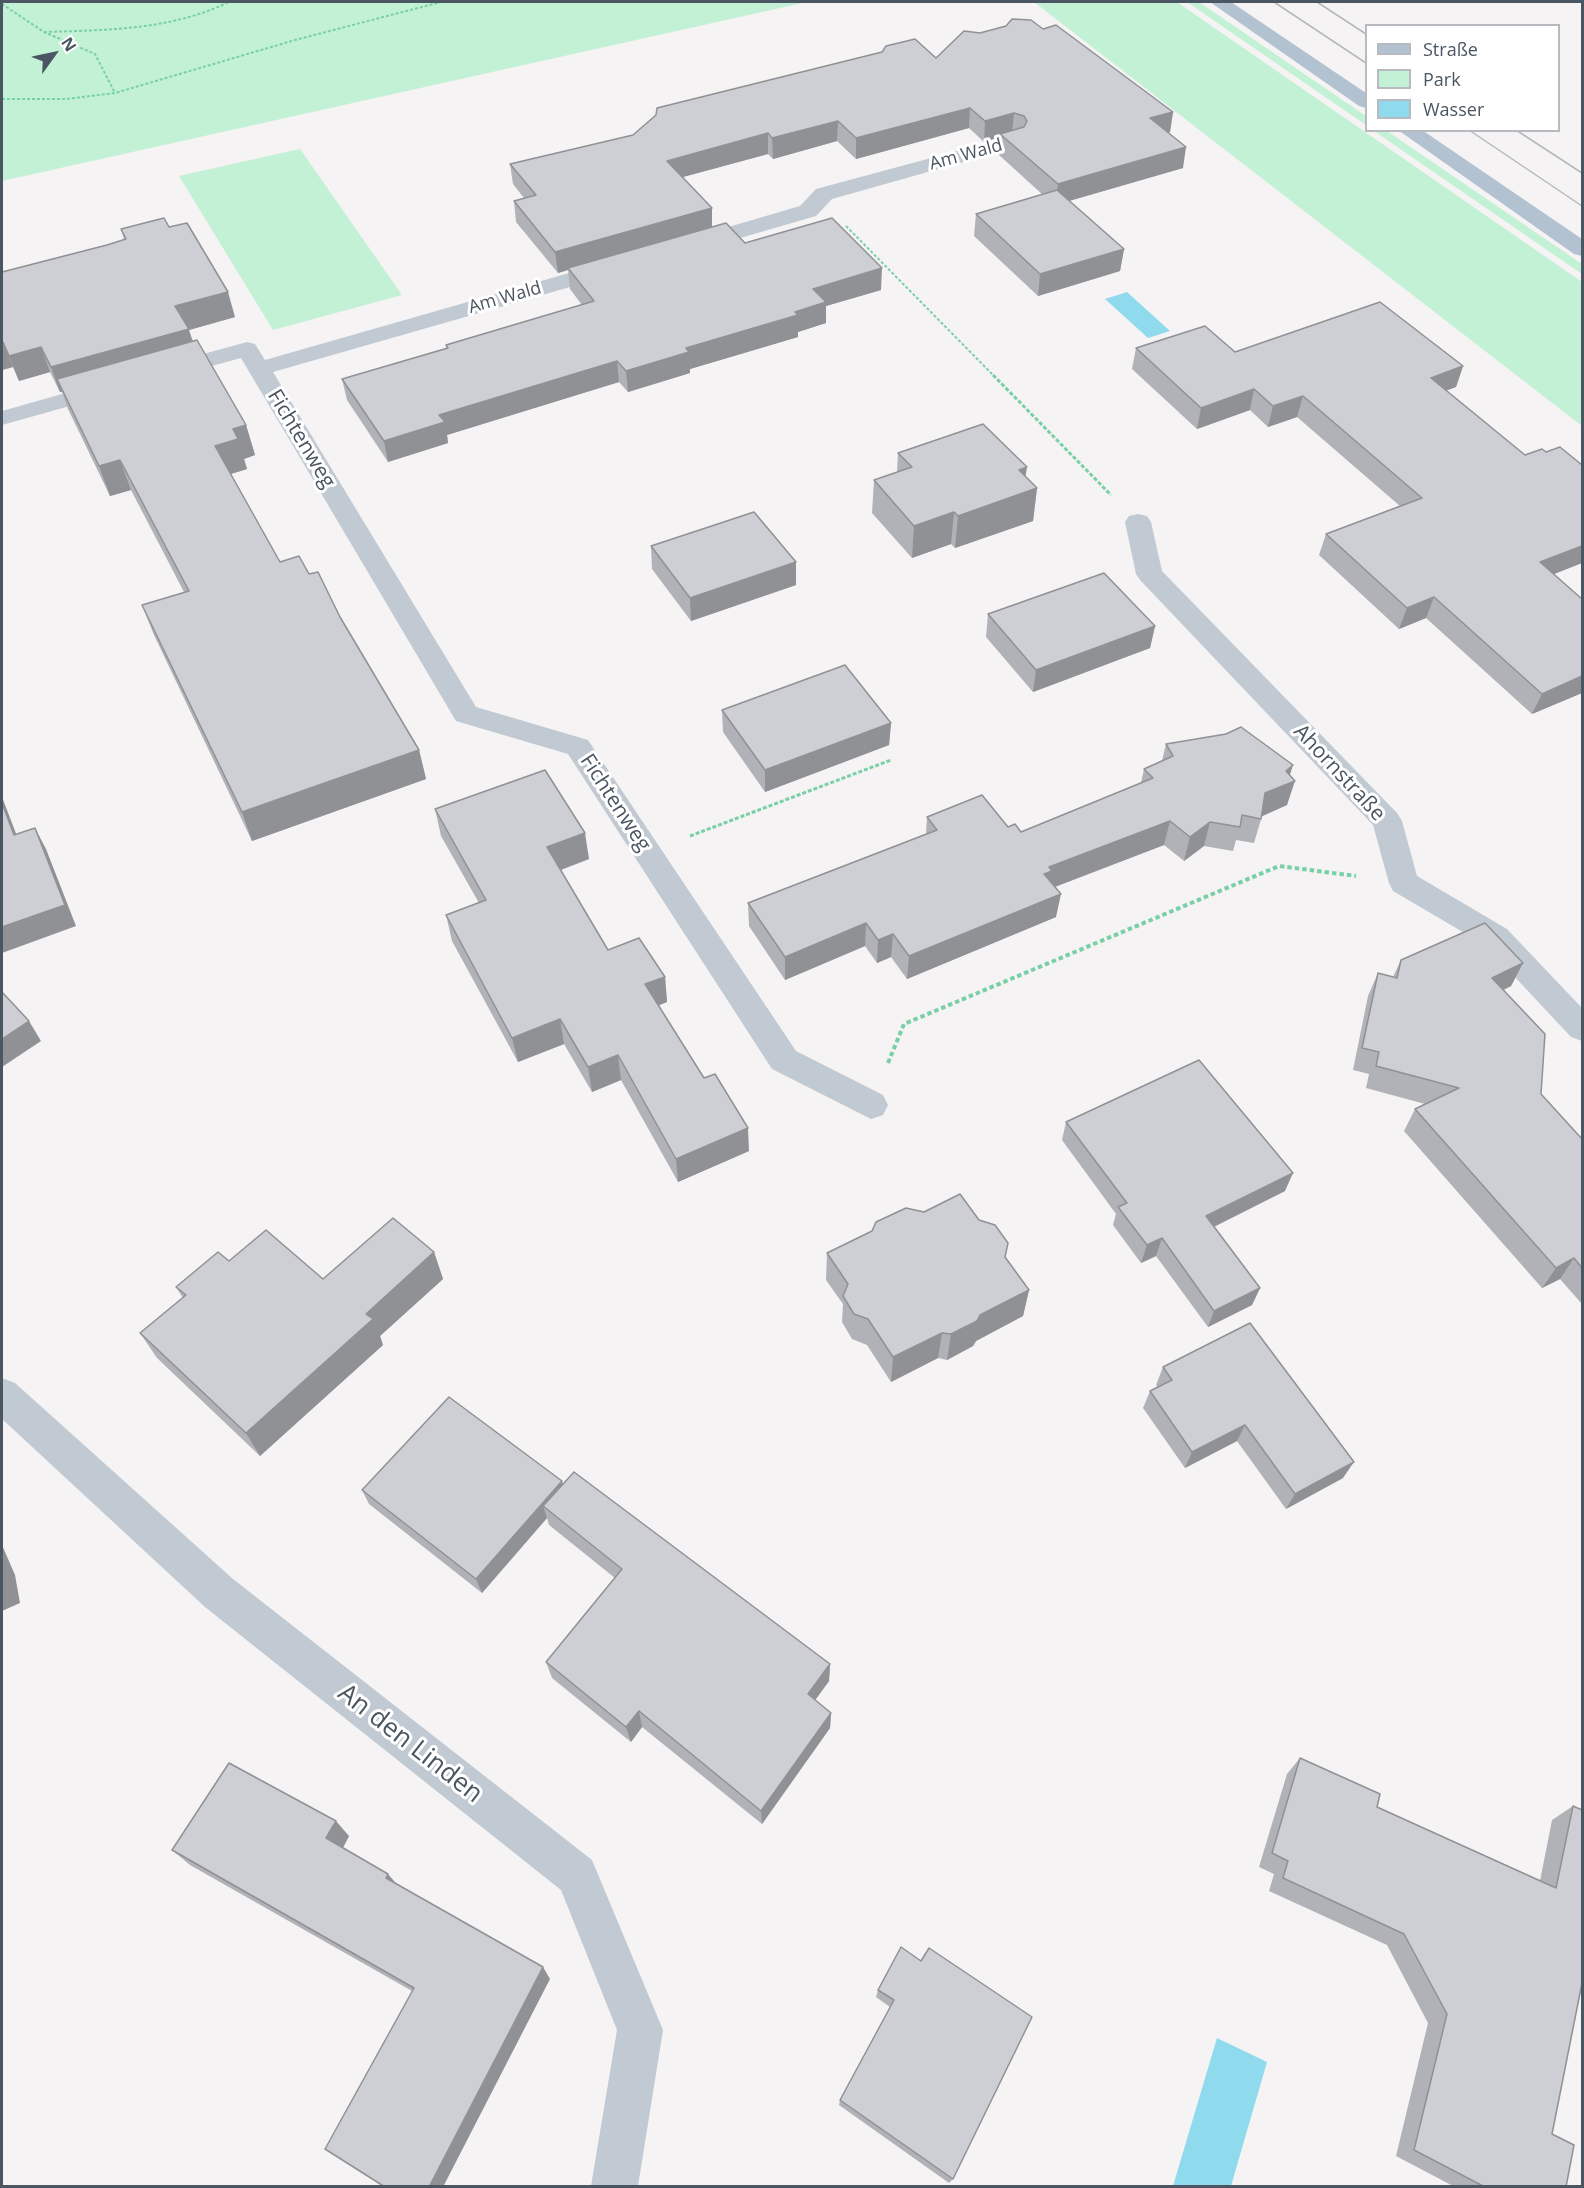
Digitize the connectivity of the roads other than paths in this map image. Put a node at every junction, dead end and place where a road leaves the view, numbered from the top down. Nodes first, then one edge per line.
1 (1219, 2) edge
2 (1365, 101) edge
3 (1411, 132) edge
4 (1013, 142) edge
5 (1582, 249) edge
6 (671, 251) edge
7 (636, 261) edge
8 (259, 369) junction
9 (146, 377) edge
10 (124, 383) edge
11 (2, 418) edge
12 (1138, 522) road end
13 (1582, 1028) edge
14 (870, 1105) road end
15 (2, 1395) edge
16 (615, 2187) edge

1 - 2 main road
3 - 5 main road
4 - 6 street, Am Wald
7 - 8 street, Am Wald
8 - 9 street
8 - 14 street, Fichtenweg
10 - 11 street
12 - 13 street, Ahornstraße
15 - 16 street, An den Linden

